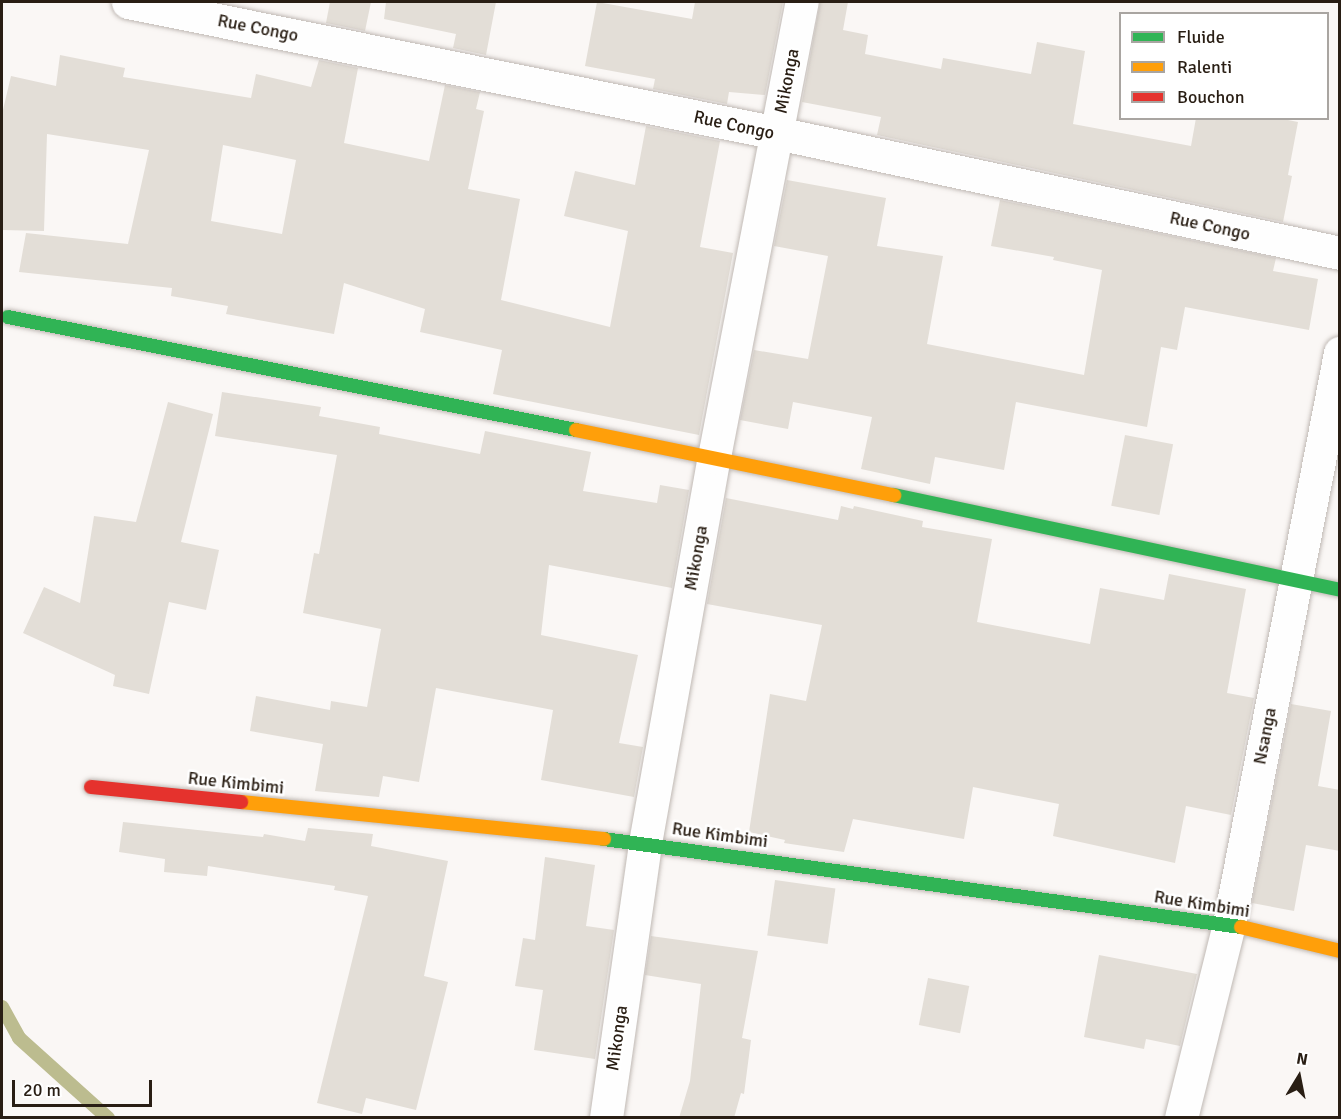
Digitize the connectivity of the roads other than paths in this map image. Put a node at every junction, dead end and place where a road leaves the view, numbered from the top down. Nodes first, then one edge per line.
1 (128, 2) edge
2 (802, 2) edge
3 (777, 133) junction
4 (1340, 254) edge
5 (8, 317) dead end
6 (1340, 353) edge
7 (714, 457) junction
8 (1295, 579) junction
9 (1340, 590) edge
10 (91, 787) dead end
11 (645, 843) junction
12 (1229, 924) junction
13 (1340, 951) edge
14 (606, 1118) edge
15 (1181, 1118) edge

1 - 3 street, Rue Congo
2 - 3 street, Mikonga
3 - 4 street, Rue Congo
3 - 7 street, Mikonga
5 - 7 street
6 - 8 street, Nsanga
7 - 8 street
7 - 11 street, Mikonga
8 - 9 street
8 - 12 street, Nsanga
10 - 11 street, Rue Kimbimi
11 - 12 street, Rue Kimbimi
11 - 14 street, Mikonga
12 - 13 street, Rue Kimbimi
12 - 15 street, Nsanga

